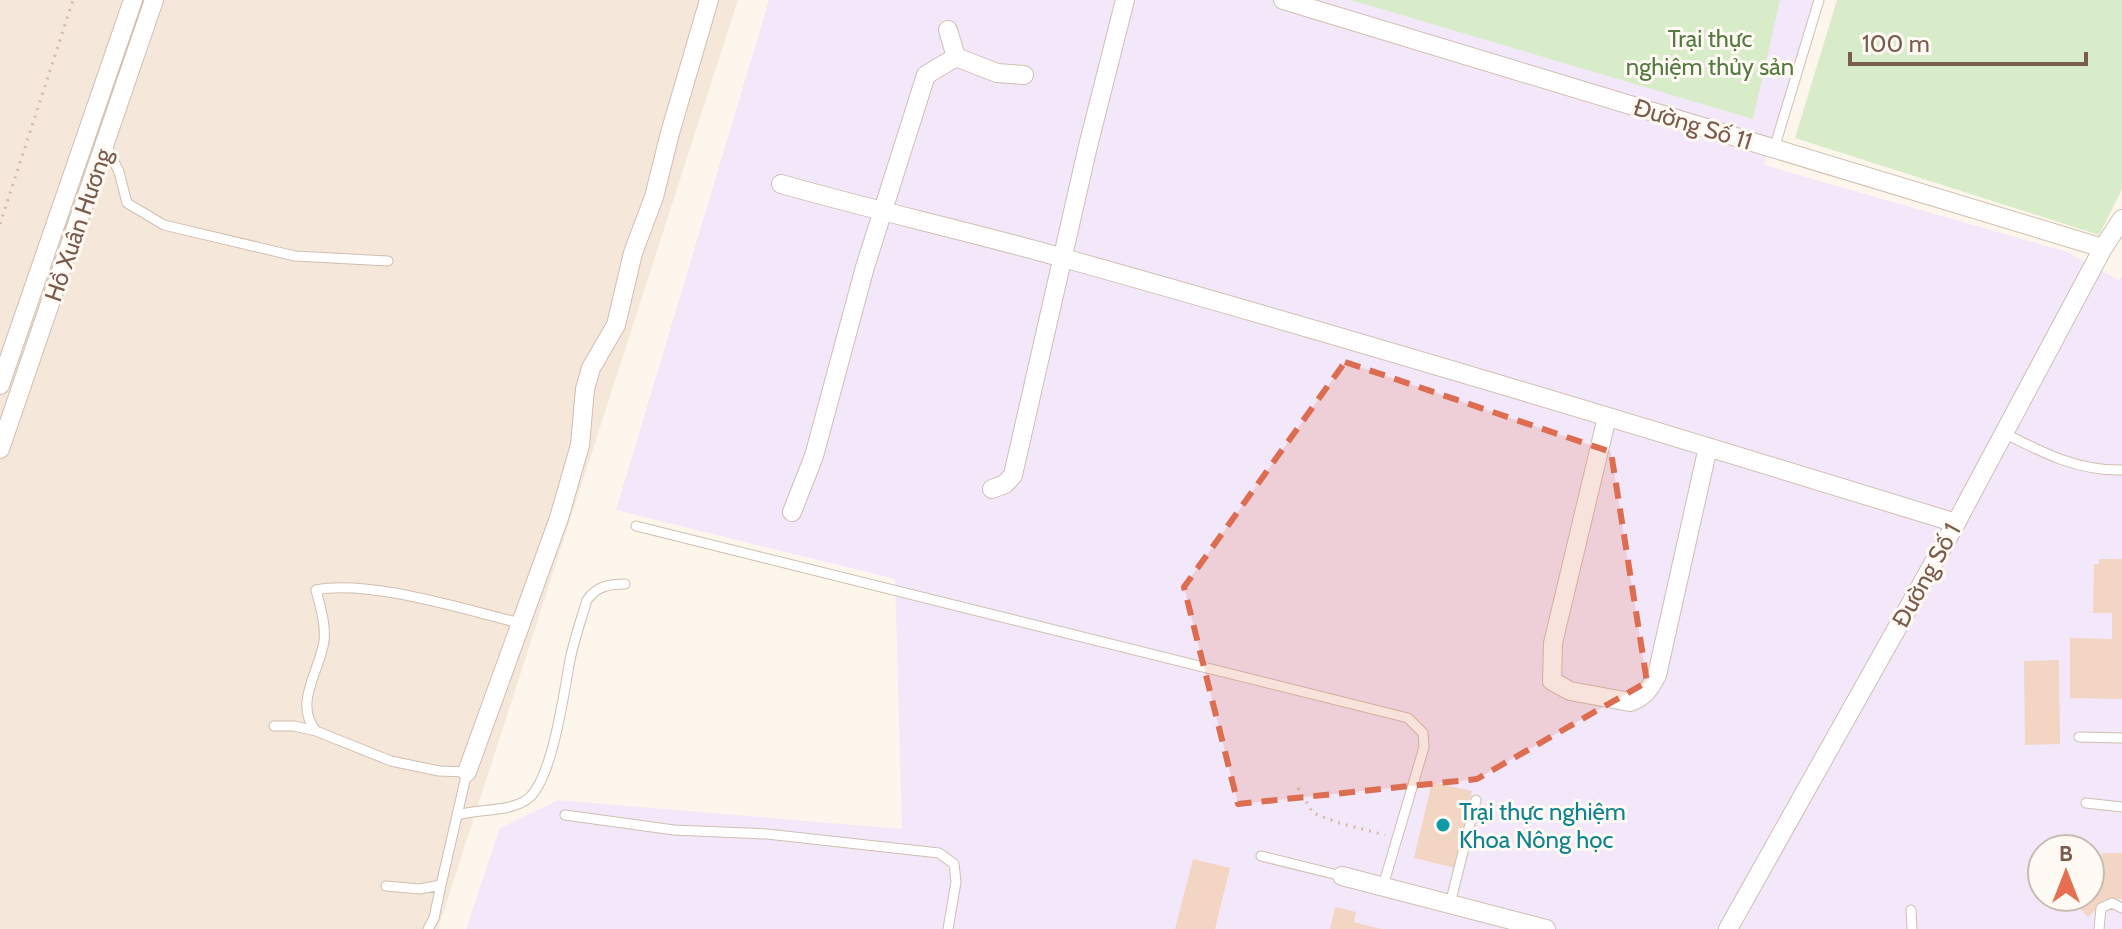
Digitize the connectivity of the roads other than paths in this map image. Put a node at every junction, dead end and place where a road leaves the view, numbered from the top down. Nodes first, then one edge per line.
1 (133, 0) edge
2 (154, 0) edge
3 (709, 0) edge
4 (1125, 0) edge
5 (1283, 0) edge
6 (1819, 0) edge
7 (948, 30) dead end
8 (956, 57) junction
9 (1024, 75) dead end
10 (86, 139) junction
11 (106, 145) junction
12 (1774, 149) junction
13 (781, 184) dead end
14 (882, 213) junction
15 (2122, 219) edge
16 (2103, 248) junction
17 (1064, 258) junction
18 (388, 261) dead end
19 (0, 385) edge
20 (1607, 417) junction
21 (2004, 433) junction
22 (1708, 447) junction
23 (0, 449) edge
24 (2122, 470) edge
25 (992, 489) dead end
26 (792, 512) dead end
27 (1956, 523) junction
28 (636, 526) dead end
29 (625, 584) dead end
30 (520, 623) junction
31 (274, 726) dead end
32 (316, 731) junction
33 (2079, 737) dead end
34 (2122, 738) edge
35 (467, 772) junction
36 (1476, 800) dead end
37 (2086, 803) dead end
38 (2122, 807) edge
39 (458, 815) junction
40 (565, 815) dead end
41 (1261, 856) dead end
42 (1342, 876) joint
43 (441, 885) junction
44 (386, 886) dead end
45 (1383, 886) junction
46 (1450, 904) junction
47 (2122, 908) edge
48 (1911, 910) dead end
49 (1500, 923) edge
50 (428, 929) edge
51 (948, 929) edge
52 (1546, 929) edge
53 (1728, 929) edge
54 (1912, 929) edge
55 (2099, 929) edge

1 - 10 street, Hồ Xuân Hương
2 - 11 street, Hồ Xuân Hương
3 - 30 street
4 - 17 street
5 - 12 street, Đường Số 11
6 - 12 lane
7 - 8 street
8 - 9 street
8 - 14 street
10 - 11 street
10 - 19 street, Hồ Xuân Hương
11 - 18 lane
11 - 23 street, Hồ Xuân Hương
12 - 16 street, Đường Số 11
13 - 14 street
14 - 17 street
14 - 26 street
15 - 16 street, Đường Số 1
16 - 21 street, Đường Số 1
17 - 20 street
17 - 25 street
20 - 22 street
20 - 22 street
21 - 24 lane
21 - 27 street, Đường Số 1
22 - 27 street
27 - 53 street, Đường Số 1
28 - 45 lane
29 - 39 lane
30 - 32 lane
30 - 35 street
31 - 32 lane
32 - 35 lane
33 - 34 lane
35 - 39 lane
36 - 46 lane
37 - 38 lane
39 - 43 lane
40 - 51 lane
41 - 42 lane
42 - 45 street
43 - 44 lane
43 - 50 lane
45 - 46 street
46 - 49 street
47 - 55 lane
48 - 54 lane
49 - 52 street

